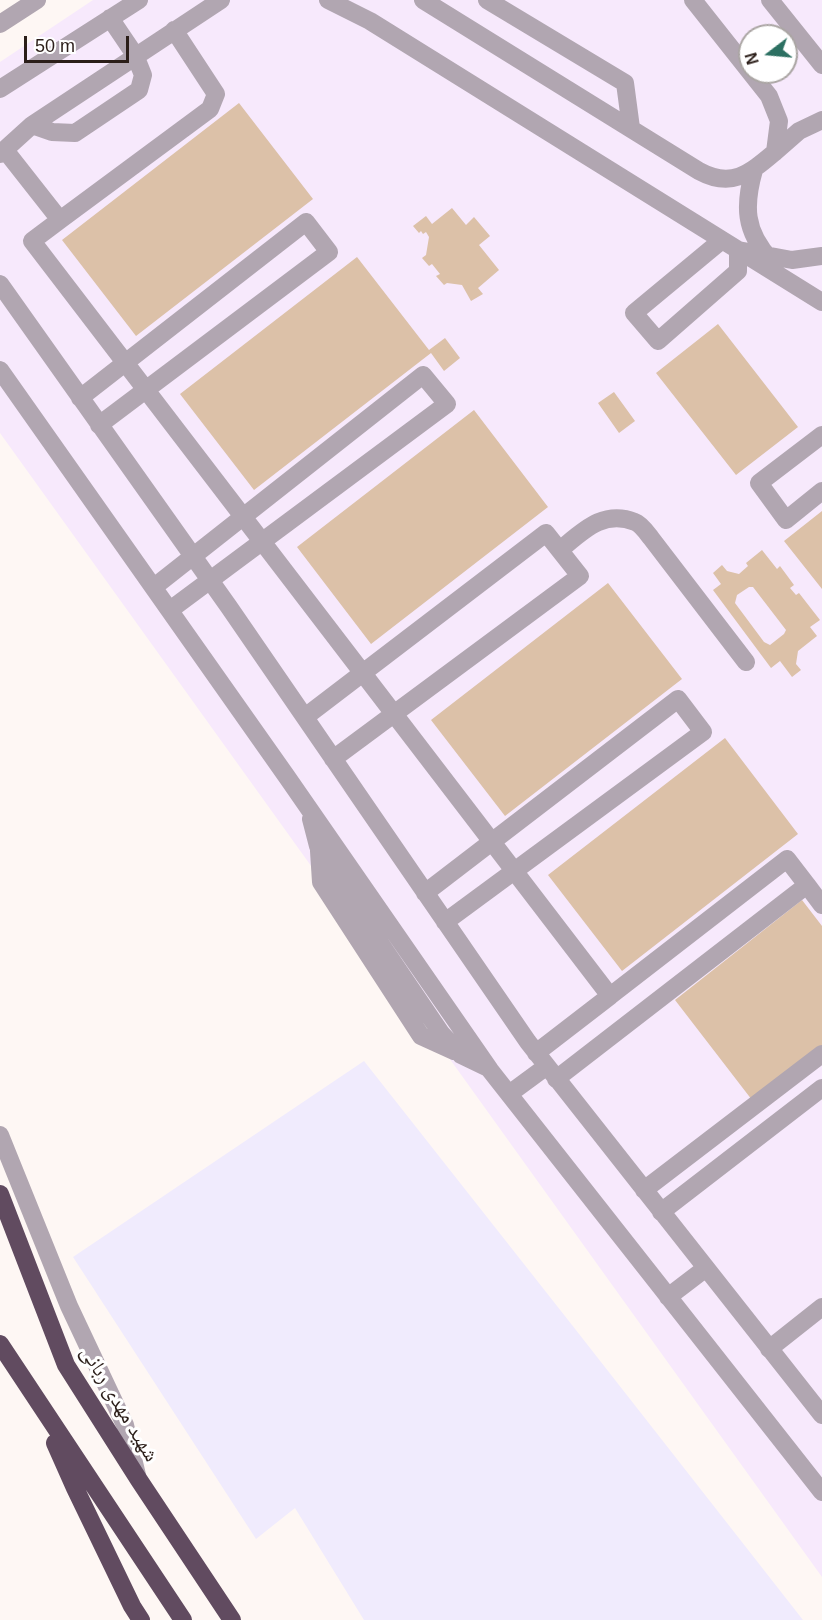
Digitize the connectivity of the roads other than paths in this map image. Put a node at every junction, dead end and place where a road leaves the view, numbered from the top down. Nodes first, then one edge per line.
1 (37, 0) edge
2 (139, 0) edge
3 (221, 0) edge
4 (328, 0) edge
5 (423, 0) edge
6 (487, 0) edge
7 (693, 0) edge
8 (770, 0) edge
9 (110, 18) junction
10 (0, 24) edge
11 (174, 30) junction
12 (135, 55) junction
13 (822, 65) edge
14 (0, 89) edge
15 (822, 120) edge
16 (32, 125) junction
17 (631, 128) junction
18 (3, 152) edge
19 (775, 152) junction
20 (754, 170) junction
21 (60, 220) junction
22 (722, 240) junction
23 (738, 250) junction
24 (767, 256) junction
25 (822, 256) edge
26 (0, 284) edge
27 (794, 284) junction
28 (822, 302) edge
29 (125, 363) junction
30 (0, 370) edge
31 (146, 390) junction
32 (80, 398) junction
33 (99, 425) junction
34 (822, 435) edge
35 (822, 491) edge
36 (243, 517) junction
37 (262, 542) junction
38 (560, 550) junction
39 (193, 557) junction
40 (210, 580) junction
41 (153, 587) junction
42 (170, 610) junction
43 (746, 662) dead end
44 (363, 673) junction
45 (394, 714) junction
46 (305, 717) junction
47 (333, 759) junction
48 (307, 806) junction
49 (492, 842) junction
50 (514, 871) junction
51 (807, 885) junction
52 (425, 893) junction
53 (822, 905) edge
54 (445, 922) junction
55 (610, 996) junction
56 (822, 1054) edge
57 (546, 1066) junction
58 (490, 1070) junction
59 (822, 1088) edge
60 (509, 1094) junction
61 (0, 1135) edge
62 (644, 1190) junction
63 (0, 1194) edge
64 (661, 1212) junction
65 (706, 1268) junction
66 (668, 1297) junction
67 (822, 1307) edge
68 (0, 1344) edge
69 (769, 1349) junction
70 (37, 1400) junction
71 (822, 1415) edge
72 (138, 1480) junction
73 (820, 1485) edge
74 (141, 1620) edge
75 (183, 1620) edge
76 (232, 1620) edge

1 - 10 lane
2 - 9 lane
3 - 11 lane
4 - 22 lane
5 - 17 lane
6 - 17 lane
7 - 19 lane
8 - 13 lane
9 - 12 lane
9 - 14 lane
11 - 12 lane
11 - 21 lane
12 - 16 lane
12 - 16 lane
15 - 19 lane
16 - 18 lane
17 - 20 lane
18 - 21 lane
19 - 20 lane
20 - 24 lane
21 - 29 lane
22 - 23 lane
22 - 23 lane
23 - 24 lane
23 - 27 lane
24 - 25 lane
24 - 27 lane
26 - 32 lane
27 - 28 lane
29 - 31 lane
29 - 31 lane
29 - 32 lane
30 - 41 lane
31 - 33 lane
31 - 36 lane
32 - 33 lane
33 - 39 lane
34 - 35 lane
36 - 37 lane
36 - 37 lane
36 - 39 lane
37 - 40 lane
37 - 44 lane
38 - 43 lane
38 - 44 lane
38 - 45 lane
39 - 40 lane
39 - 41 lane
40 - 42 lane
40 - 46 lane
41 - 42 lane
42 - 48 lane
44 - 45 lane
44 - 46 lane
45 - 47 lane
45 - 49 lane
46 - 47 lane
47 - 52 lane
48 - 58 lane
48 - 58 lane
49 - 50 lane
49 - 50 lane
49 - 52 lane
50 - 54 lane
50 - 55 lane
51 - 53 lane
51 - 55 lane
51 - 57 lane
52 - 54 lane
54 - 57 lane
55 - 57 lane
56 - 62 lane
57 - 60 lane
57 - 62 lane
58 - 60 lane
59 - 64 lane
60 - 66 lane
61 - 72 lane
62 - 64 lane
63 - 72 highway, شهید مهدی ربانی
64 - 65 lane
65 - 66 lane
65 - 69 lane
66 - 73 lane
67 - 69 lane
68 - 70 highway
69 - 71 lane
70 - 74 highway
70 - 75 highway
72 - 76 highway, شهید مهدی ربانی

